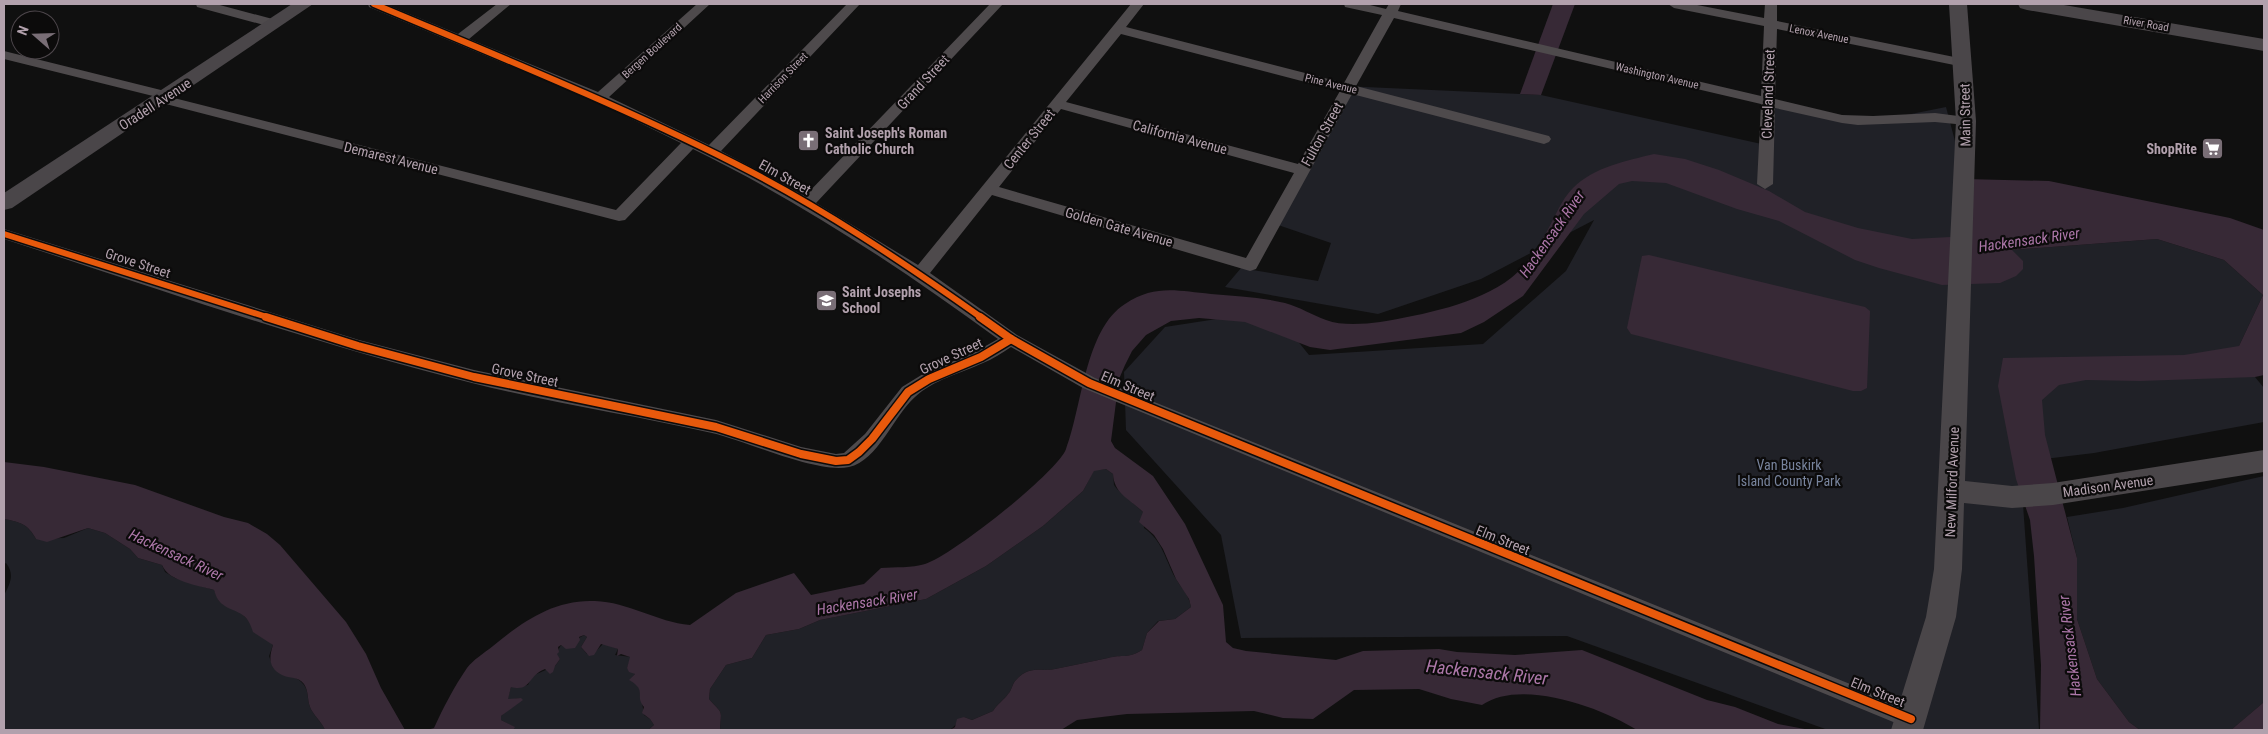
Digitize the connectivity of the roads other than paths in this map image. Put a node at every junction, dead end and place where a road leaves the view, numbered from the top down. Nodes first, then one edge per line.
1 (202, 4) edge
2 (304, 4) edge
3 (374, 4) edge
4 (505, 4) edge
5 (704, 4) edge
6 (854, 4) edge
7 (996, 4) edge
8 (1138, 4) edge
9 (1350, 4) edge
10 (1674, 4) edge
11 (1771, 4) edge
12 (1958, 4) edge
13 (2027, 4) edge
14 (1392, 8) edge
15 (274, 24) junction
16 (1770, 24) junction
17 (1118, 29) junction
18 (460, 39) junction
19 (2264, 45) edge
20 (4, 55) edge
21 (1964, 63) junction
22 (1348, 88) junction
23 (166, 98) junction
24 (600, 98) junction
25 (1767, 102) junction
26 (1057, 104) junction
27 (1966, 120) junction
28 (1544, 139) dead end
29 (692, 142) junction
30 (712, 151) junction
31 (1302, 170) junction
32 (1765, 184) dead end
33 (989, 188) junction
34 (4, 203) edge
35 (807, 204) junction
36 (1962, 227) joint
37 (4, 234) edge
38 (1250, 265) joint
39 (920, 274) junction
40 (1011, 339) junction
41 (2264, 461) edge
42 (1952, 489) junction
43 (1909, 725) edge

1 - 15 street
2 - 15 street, Oradell Avenue
3 - 18 street, Elm Street
4 - 18 street
5 - 24 street, Bergen Boulevard
6 - 30 street, Harrison Street
7 - 35 street, Grand Street
8 - 17 street, Center Street
9 - 14 street, Washington Avenue
10 - 16 street, Lenox Avenue
11 - 16 street, Cleveland Street
12 - 21 street, Main Street
13 - 19 street, River Road
14 - 22 street, Fulton Street
14 - 25 street, Washington Avenue
15 - 23 street, Oradell Avenue
16 - 21 street, Lenox Avenue
16 - 25 street, Cleveland Street
17 - 22 street, Pine Avenue
17 - 26 street, Center Street
18 - 24 street, Elm Street
20 - 23 street, Demarest Avenue
21 - 27 street, Main Street
22 - 28 street, Pine Avenue
22 - 31 street, Fulton Street
23 - 29 street, Demarest Avenue
23 - 34 street, Oradell Avenue
24 - 29 street, Elm Street
25 - 27 street, Washington Avenue
25 - 32 street, Cleveland Street
26 - 31 street, California Avenue
26 - 33 street, Center Street
27 - 36 street, Main Street
29 - 30 street, Elm Street
30 - 35 street, Elm Street
31 - 38 street, Fulton Street
33 - 38 street, Golden Gate Avenue
33 - 39 street, Center Street
35 - 39 street, Elm Street
36 - 42 street, New Milford Avenue
37 - 40 street, Grove Street
39 - 40 street, Elm Street
40 - 43 street, Elm Street
41 - 42 street, Madison Avenue
42 - 43 street, New Milford Avenue

